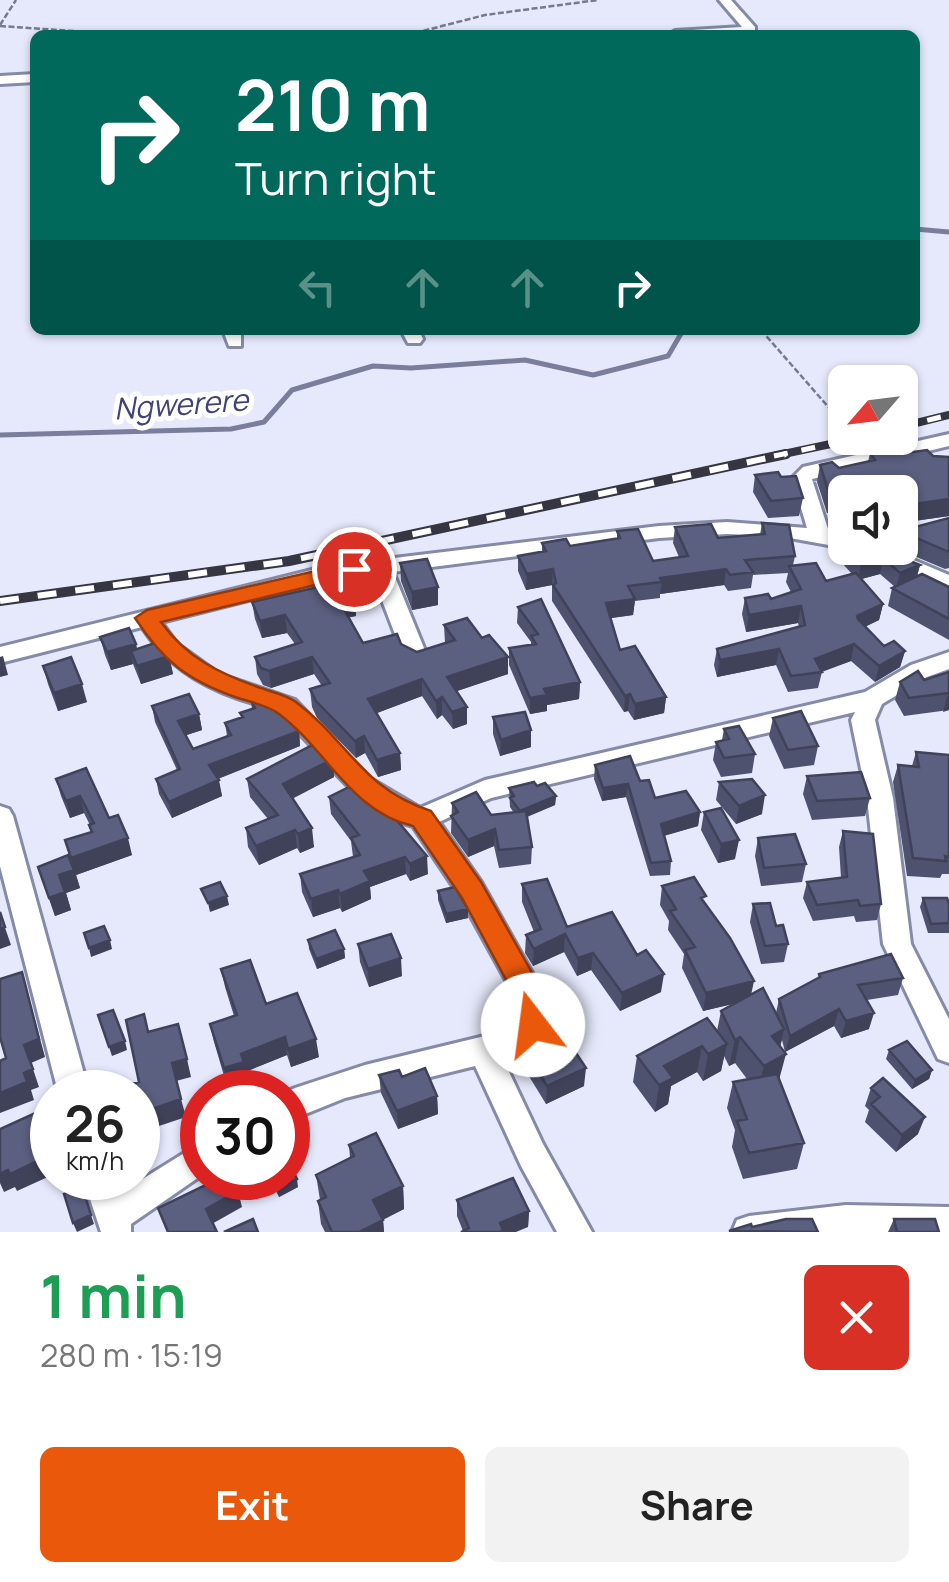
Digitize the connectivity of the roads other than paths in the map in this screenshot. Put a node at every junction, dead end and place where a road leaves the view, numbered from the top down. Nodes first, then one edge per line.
1 (725, 0) edge
2 (751, 30) edge
3 (30, 78) edge
4 (0, 80) edge
5 (949, 440) edge
6 (923, 447) junction
7 (949, 464) edge
8 (820, 536) junction
9 (828, 538) edge
10 (907, 565) edge
11 (380, 566) junction
12 (949, 583) edge
13 (147, 618) junction
14 (0, 655) edge
15 (416, 658) edge
16 (949, 660) edge
17 (872, 699) junction
18 (0, 816) edge
19 (422, 818) junction
20 (483, 1049) junction
21 (949, 1050) edge
22 (68, 1070) edge
23 (310, 1096) edge
24 (180, 1173) edge
25 (106, 1200) edge
26 (949, 1223) edge
27 (115, 1225) edge
28 (574, 1232) edge
29 (748, 1232) edge

1 - 2 street
3 - 4 street
5 - 6 street
6 - 7 street
6 - 8 street
8 - 9 street
8 - 11 street
10 - 12 street
11 - 13 street
11 - 15 street
13 - 14 street
13 - 19 street
16 - 17 street
17 - 19 street
17 - 21 street
18 - 22 street
19 - 20 street
20 - 23 street
20 - 28 street
24 - 27 street
25 - 27 street
26 - 29 street

